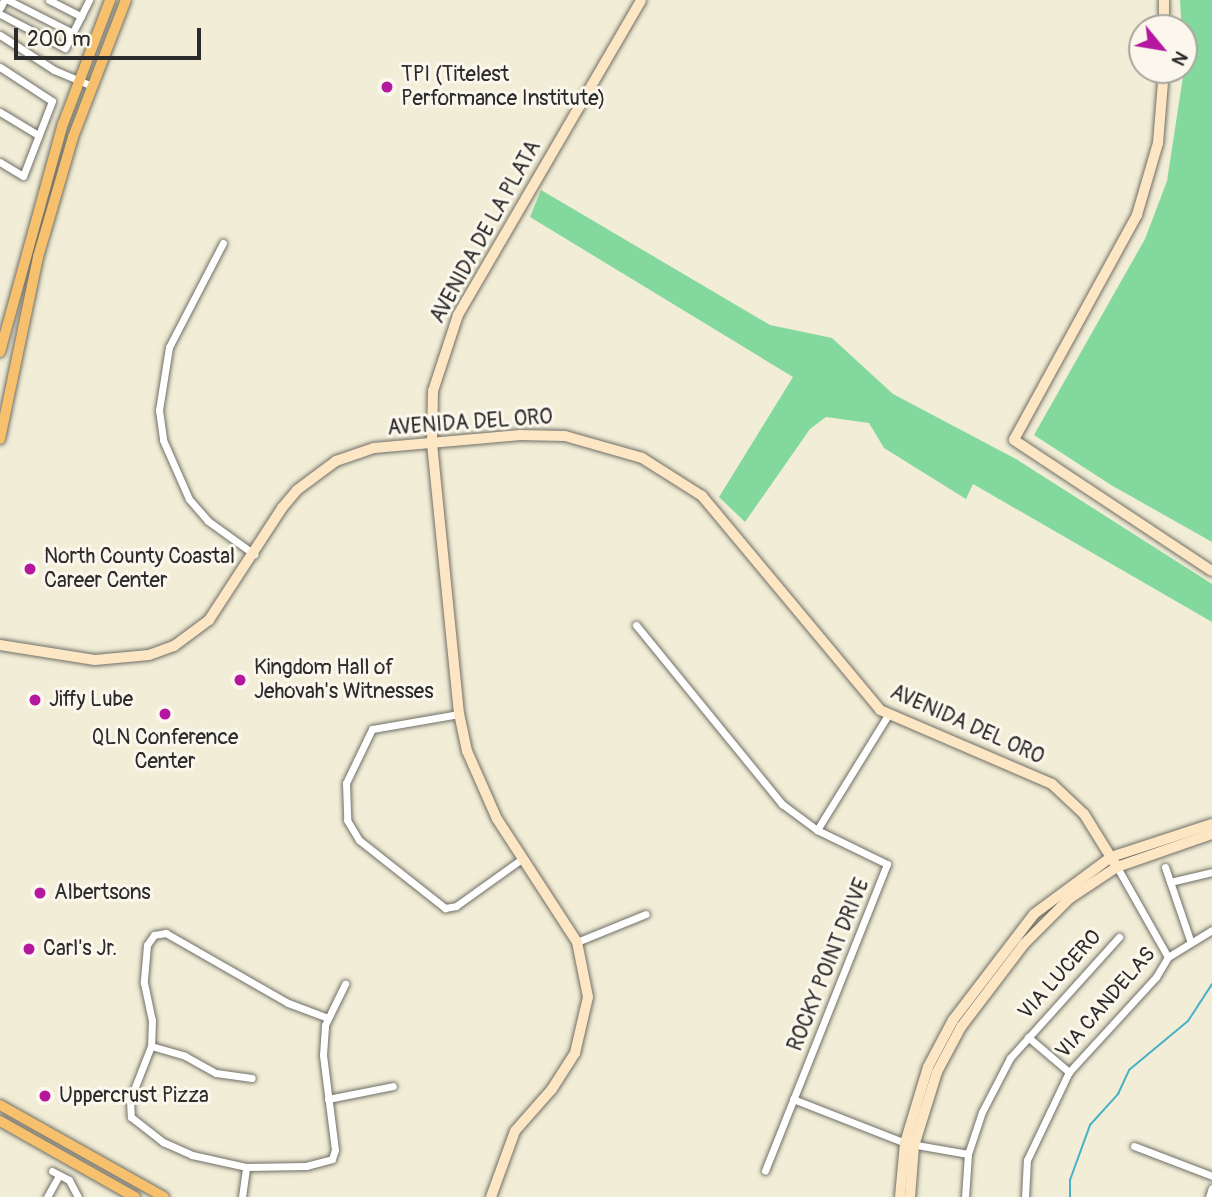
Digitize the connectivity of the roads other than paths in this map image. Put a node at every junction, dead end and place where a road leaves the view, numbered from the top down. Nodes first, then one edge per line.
1 (6, 0) edge
2 (49, 0) edge
3 (89, 0) edge
4 (110, 0) edge
5 (125, 0) edge
6 (641, 0) edge
7 (0, 8) edge
8 (0, 14) edge
9 (81, 16) junction
10 (73, 33) junction
11 (0, 35) edge
12 (0, 67) edge
13 (79, 81) junction
14 (1163, 84) edge
15 (92, 86) junction
16 (0, 112) edge
17 (38, 135) junction
18 (0, 162) edge
19 (223, 243) dead end
20 (0, 352) edge
21 (0, 439) edge
22 (432, 443) junction
23 (254, 554) junction
24 (1212, 571) edge
25 (636, 625) dead end
26 (0, 645) edge
27 (459, 714) junction
28 (888, 715) junction
29 (1212, 824) edge
30 (817, 830) junction
31 (1212, 834) edge
32 (523, 858) junction
33 (1114, 862) junction
34 (1165, 867) dead end
35 (1212, 872) edge
36 (1170, 882) junction
37 (646, 914) dead end
38 (1212, 930) edge
39 (1119, 937) dead end
40 (1190, 940) junction
41 (577, 942) junction
42 (1168, 957) junction
43 (345, 984) dead end
44 (328, 1018) junction
45 (1028, 1037) junction
46 (151, 1046) junction
47 (1069, 1072) junction
48 (251, 1078) dead end
49 (393, 1086) dead end
50 (328, 1098) junction
51 (793, 1099) junction
52 (0, 1105) edge
53 (0, 1121) edge
54 (50, 1133) junction
55 (910, 1144) junction
56 (1134, 1146) dead end
57 (52, 1151) junction
58 (968, 1154) junction
59 (246, 1167) junction
60 (765, 1171) dead end
61 (1212, 1176) edge
62 (127, 1179) junction
63 (1212, 1188) edge
64 (77, 1194) edge
65 (47, 1197) edge
66 (87, 1197) edge
67 (135, 1197) edge
68 (164, 1197) edge
69 (242, 1197) edge
70 (491, 1197) edge
71 (900, 1197) edge
72 (910, 1197) edge
73 (965, 1197) edge
74 (1025, 1197) edge
75 (1209, 1197) edge

1 - 7 street
1 - 10 street
2 - 9 street
3 - 9 street
4 - 13 main road
5 - 15 main road
6 - 22 street, AVENIDA DE LA PLATA
8 - 10 street
9 - 10 street
11 - 13 street
12 - 17 street
13 - 15 street
13 - 20 main road
14 - 24 street
15 - 21 main road
16 - 17 street
17 - 18 street
19 - 23 street
22 - 23 street, AVENIDA DEL ORO
22 - 27 street, AVENIDA DE LA PLATA
22 - 28 street, AVENIDA DEL ORO
23 - 26 street, AVENIDA DEL ORO
25 - 30 street, ROCKY POINT DRIVE
27 - 32 street, AVENIDA DE LA PLATA
27 - 32 street
28 - 30 street
28 - 33 street, AVENIDA DEL ORO
29 - 33 street
30 - 51 street, ROCKY POINT DRIVE
31 - 33 street
32 - 41 street, AVENIDA DE LA PLATA
33 - 42 street
33 - 55 street
34 - 36 street
35 - 36 street
36 - 40 street
37 - 41 street
38 - 40 street, VIA CANDELAS
39 - 45 street, VIA LUCERO
40 - 42 street, VIA CANDELAS
41 - 70 street, AVENIDA DE LA PLATA
42 - 47 street, VIA CANDELAS
43 - 44 street
44 - 46 street
44 - 50 street
45 - 47 street, VIA LUCERO
45 - 58 street, VIA LUCERO
46 - 48 street
46 - 59 street
47 - 74 street, VIA CANDELAS
49 - 50 street
50 - 59 street
51 - 55 street
51 - 60 street, ROCKY POINT DRIVE
52 - 54 main road
53 - 54 main road
53 - 57 main road
54 - 62 main road
55 - 58 street
55 - 71 street
55 - 72 street
56 - 61 street
57 - 62 main road
57 - 67 main road
58 - 73 street, VIA LUCERO
59 - 69 street
62 - 68 main road
63 - 75 street
64 - 65 street
64 - 66 street

